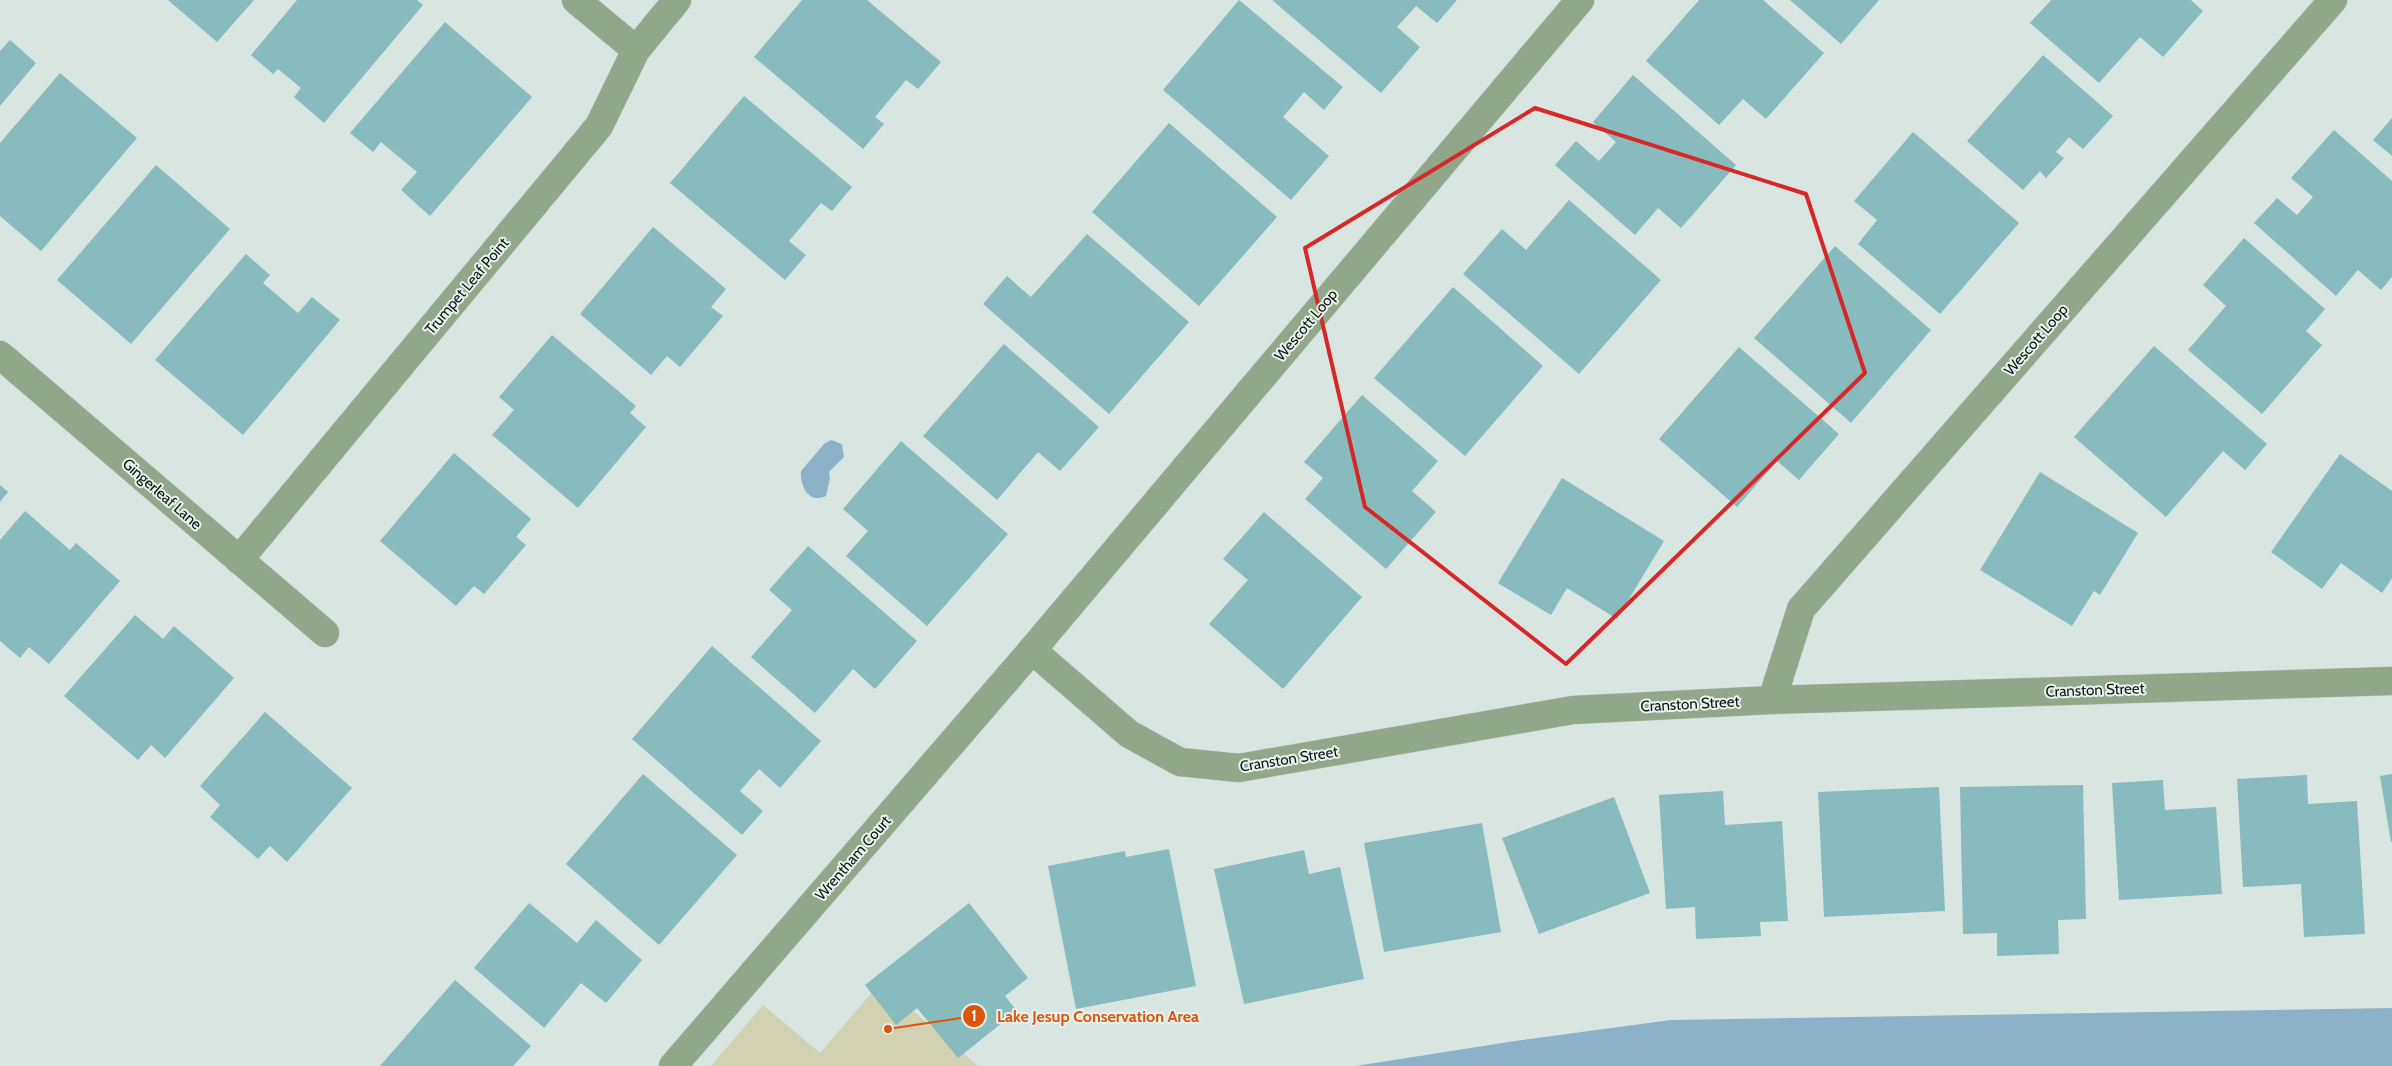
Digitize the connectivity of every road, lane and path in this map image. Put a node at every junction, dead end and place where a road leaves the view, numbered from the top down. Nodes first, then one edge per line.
1 (576, 0) edge
2 (677, 0) edge
3 (1580, 0) edge
4 (2333, 0) edge
5 (636, 50) junction
6 (0, 356) edge
7 (239, 560) junction
8 (325, 633) dead end
9 (1032, 650) junction
10 (2392, 681) edge
11 (1772, 700) junction
12 (673, 1066) edge

1 - 5 street
2 - 5 street, Trumpet Leaf Point
3 - 9 street, Wescott Loop
4 - 11 street, Wescott Loop
5 - 7 street, Trumpet Leaf Point
6 - 7 street, Gingerleaf Lane
7 - 8 street, Gingerleaf Lane
9 - 11 street, Cranston Street
9 - 12 street, Wrentham Court
10 - 11 street, Cranston Street

